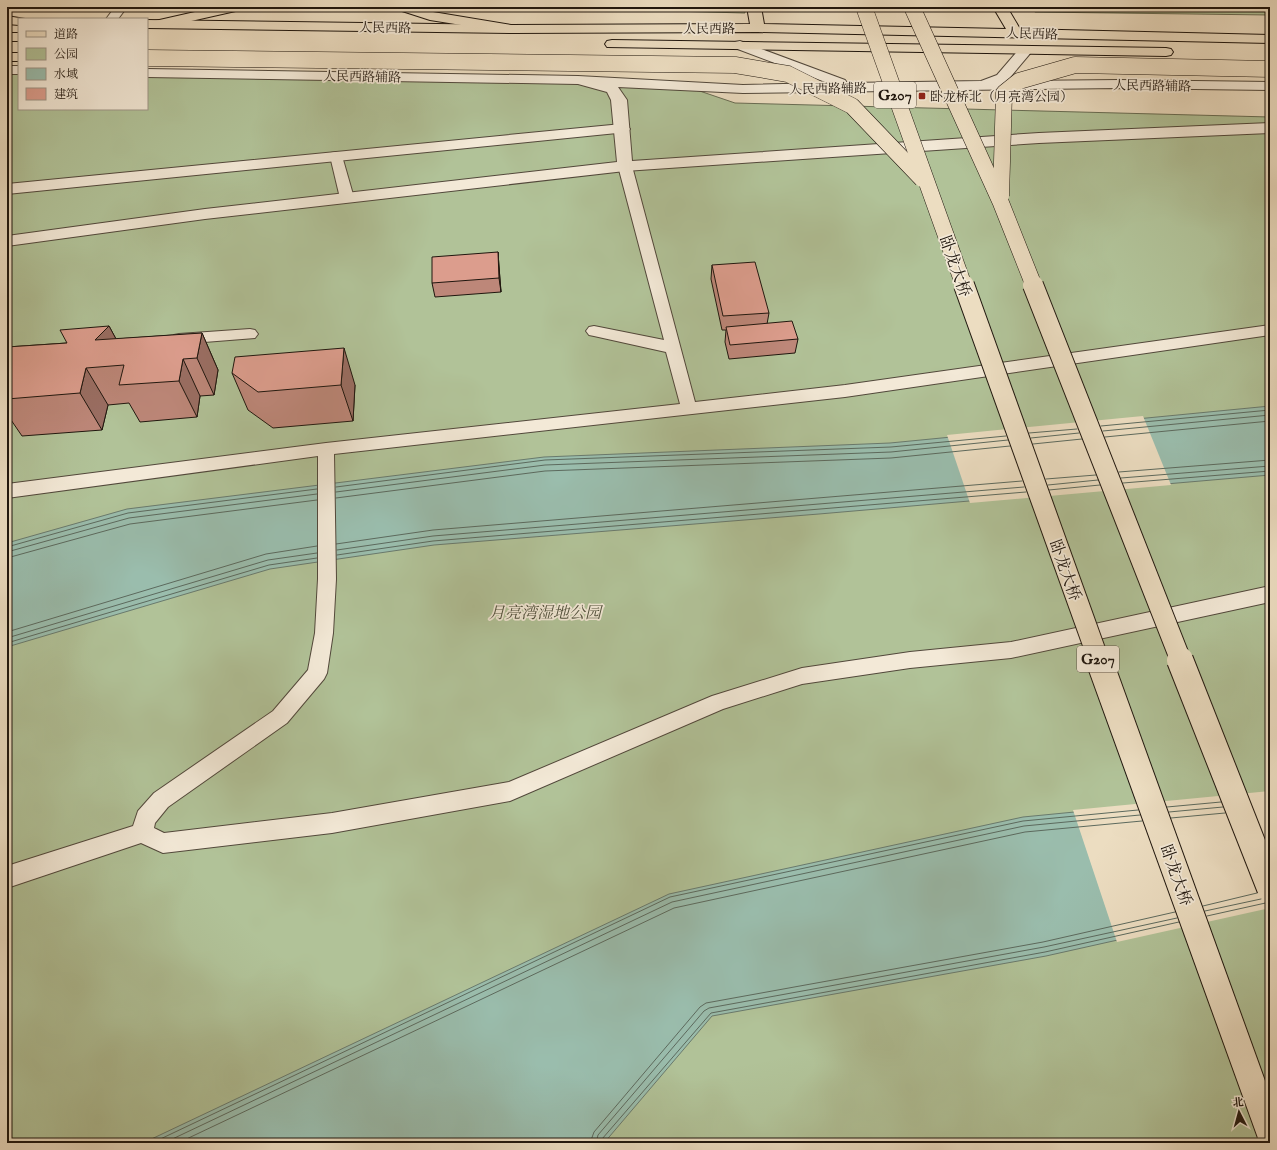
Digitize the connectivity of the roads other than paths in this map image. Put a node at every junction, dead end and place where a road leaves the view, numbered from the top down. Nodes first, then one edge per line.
1 (120, 7) edge
2 (235, 7) edge
3 (404, 7) edge
4 (754, 7) edge
5 (864, 7) edge
6 (912, 7) edge
7 (1000, 7) edge
8 (113, 18) edge
9 (7, 20) edge
10 (18, 21) edge
11 (154, 24) edge
12 (758, 28) junction
13 (511, 29) junction
14 (1014, 33) junction
15 (7, 37) edge
16 (18, 37) edge
17 (1270, 39) edge
18 (600, 44) dead end
19 (740, 45) junction
20 (1026, 50) junction
21 (1183, 52) dead end
22 (7, 57) edge
23 (18, 57) edge
24 (148, 58) edge
25 (1270, 68) edge
26 (7, 70) edge
27 (18, 70) edge
28 (148, 73) edge
29 (578, 80) junction
30 (682, 85) junction
31 (982, 86) junction
32 (1270, 86) edge
33 (853, 88) junction
34 (619, 100) junction
35 (1270, 128) edge
36 (622, 129) junction
37 (336, 156) junction
38 (625, 166) junction
39 (926, 184) junction
40 (7, 189) edge
41 (347, 198) junction
42 (1001, 203) junction
43 (7, 241) edge
44 (1270, 330) edge
45 (594, 331) dead end
46 (250, 334) dead end
47 (164, 341) edge
48 (674, 348) junction
49 (689, 408) junction
50 (326, 449) junction
51 (7, 491) edge
52 (1270, 594) edge
53 (142, 834) junction
54 (7, 877) edge
55 (1270, 888) edge
56 (1270, 1133) edge

1 - 8 lane
2 - 11 main road
3 - 13 main road
4 - 12 main road
5 - 39 main road, 卧龙大桥 / G207, bridge
6 - 42 main road, bridge
7 - 14 main road
9 - 10 main road
11 - 13 main road, 人民西路
12 - 13 main road, 人民西路
12 - 14 main road, 人民西路
14 - 17 main road, 人民西路
15 - 16 main road
18 - 19 main road, 人民西路
19 - 20 main road, 人民西路
19 - 33 street
20 - 21 main road, 人民西路
20 - 31 street
22 - 23 main road
24 - 39 main road, bridge
25 - 42 main road, bridge
26 - 27 street
28 - 29 street, 人民西路辅路
29 - 30 street, 人民西路辅路
29 - 34 street, 人民西路辅路
30 - 33 street, 人民西路辅路
30 - 34 street
31 - 32 street, 人民西路辅路
31 - 33 street, 人民西路辅路
34 - 36 street
35 - 38 street
36 - 37 street
36 - 38 street
37 - 40 street
37 - 41 lane
38 - 41 street
38 - 48 lane
39 - 56 main road, 卧龙大桥 / G207, bridge
41 - 43 street
42 - 55 main road, bridge
44 - 49 lane
45 - 48 lane
46 - 47 lane
48 - 49 lane
49 - 50 lane
50 - 51 lane
50 - 53 lane
52 - 53 lane
53 - 54 lane

